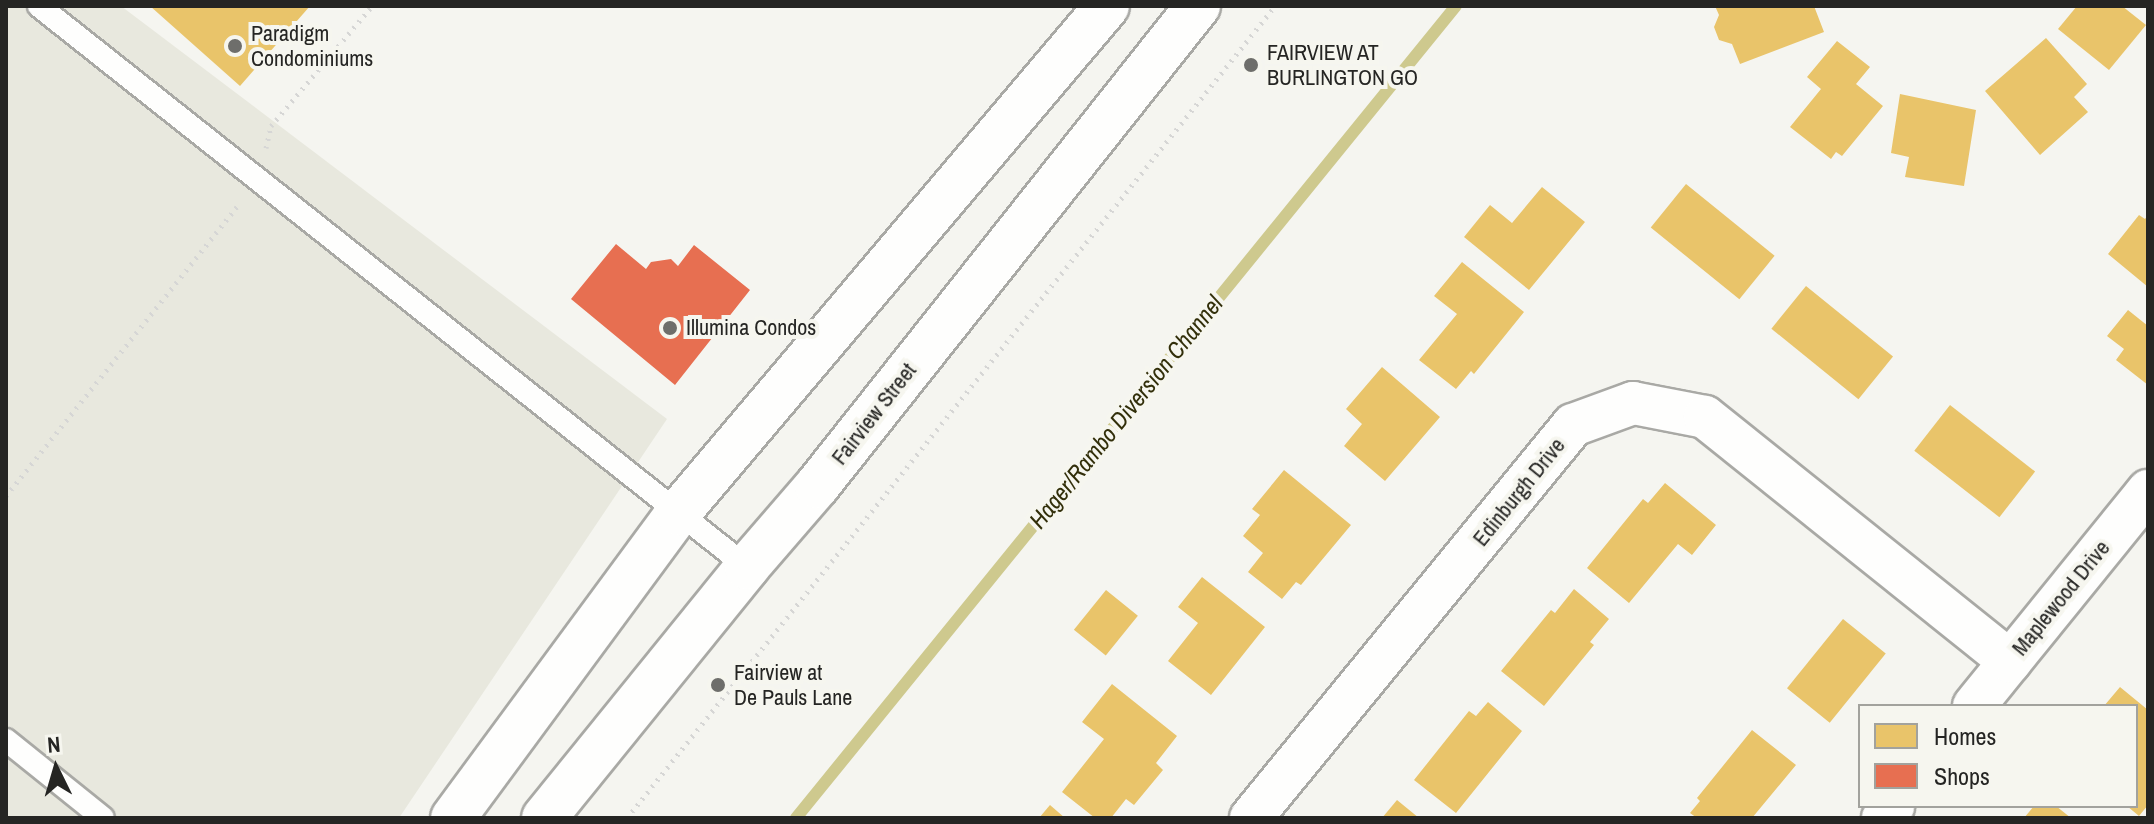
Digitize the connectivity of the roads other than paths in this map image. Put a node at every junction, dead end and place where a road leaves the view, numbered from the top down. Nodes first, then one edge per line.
1 (39, 6) edge
2 (1107, 6) edge
3 (1198, 6) edge
4 (2148, 491) edge
5 (678, 513) junction
6 (747, 567) junction
7 (2010, 661) junction
8 (1976, 704) edge
9 (6, 740) edge
10 (103, 818) edge
11 (453, 818) edge
12 (544, 818) edge
13 (1251, 818) edge

1 - 5 lane
2 - 5 main road
3 - 6 main road, Fairview Street
4 - 7 street, Maplewood Drive
5 - 6 lane
5 - 11 main road
6 - 12 main road, Fairview Street
7 - 8 street, Maplewood Drive
7 - 13 street, Edinburgh Drive
9 - 10 lane

